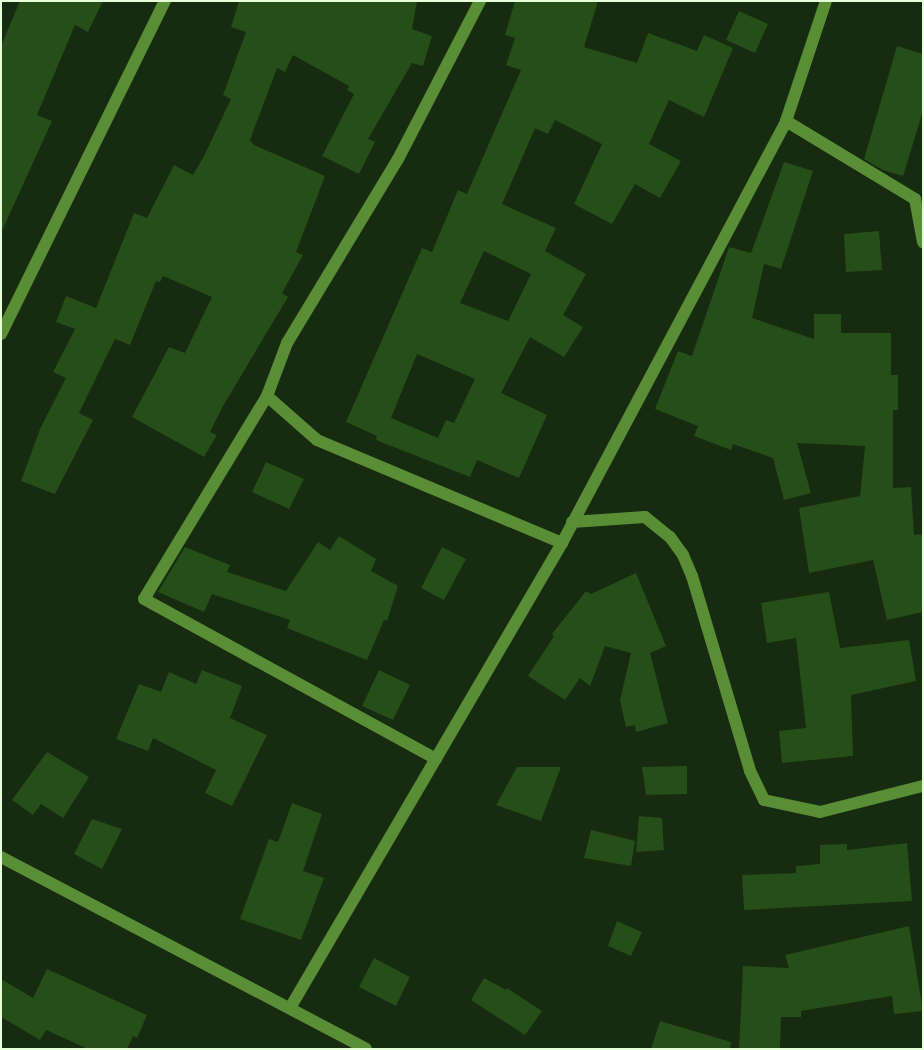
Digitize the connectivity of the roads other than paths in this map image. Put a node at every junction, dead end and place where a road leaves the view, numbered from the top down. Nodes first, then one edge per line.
1 (164, 1) edge
2 (480, 1) edge
3 (826, 1) edge
4 (786, 121) junction
5 (923, 242) edge
6 (1, 334) edge
7 (267, 396) junction
8 (572, 522) junction
9 (562, 543) junction
10 (436, 759) junction
11 (923, 786) edge
12 (1, 857) edge
13 (290, 1008) junction
14 (366, 1049) edge

1 - 6 street
2 - 7 street
3 - 4 street
4 - 5 street
4 - 8 street
7 - 9 street
7 - 10 street
8 - 9 street
8 - 11 street
9 - 10 street
10 - 13 street
12 - 13 street
13 - 14 street

